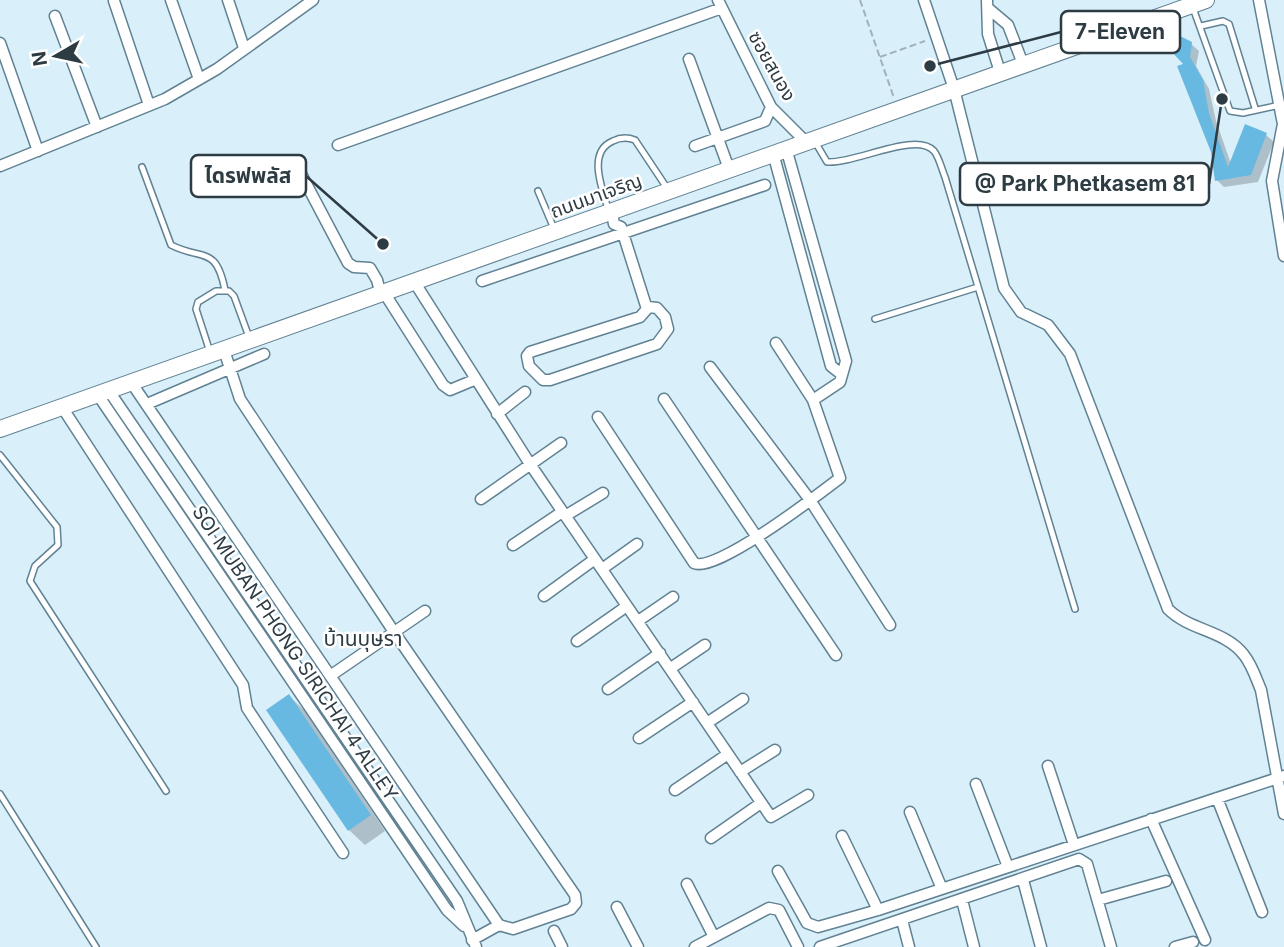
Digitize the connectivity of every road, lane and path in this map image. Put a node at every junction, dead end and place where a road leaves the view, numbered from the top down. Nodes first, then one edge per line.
1 (171, 0) edge
2 (228, 0) edge
3 (313, 0) edge
4 (860, 0) edge
5 (924, 0) edge
6 (1259, 0) edge
7 (114, 1) edge
8 (1198, 3) edge
9 (720, 4) edge
10 (296, 5) edge
11 (988, 5) edge
12 (55, 16) dead end
13 (1201, 26) junction
14 (937, 37) junction
15 (0, 43) edge
16 (244, 48) junction
17 (880, 57) junction
18 (690, 58) dead end
19 (1023, 64) junction
20 (1000, 72) junction
21 (199, 79) junction
22 (954, 89) junction
23 (1280, 105) junction
24 (149, 106) junction
25 (771, 107) junction
26 (1255, 108) junction
27 (897, 109) junction
28 (97, 127) junction
29 (719, 138) junction
30 (809, 140) junction
31 (338, 145) dead end
32 (695, 146) dead end
33 (780, 150) junction
34 (38, 151) junction
35 (0, 166) edge
36 (142, 167) dead end
37 (729, 169) junction
38 (300, 172) dead end
39 (765, 185) dead end
40 (538, 191) dead end
41 (669, 192) junction
42 (618, 220) junction
43 (556, 233) junction
44 (1283, 241) edge
45 (1284, 256) edge
46 (482, 281) dead end
47 (415, 283) junction
48 (978, 287) junction
49 (225, 290) junction
50 (383, 295) junction
51 (649, 307) junction
52 (875, 319) dead end
53 (251, 341) junction
54 (776, 342) dead end
55 (218, 353) junction
56 (264, 354) dead end
57 (228, 367) junction
58 (710, 367) dead end
59 (474, 380) junction
60 (131, 382) junction
61 (525, 391) dead end
62 (104, 393) junction
63 (664, 399) dead end
64 (813, 400) junction
65 (146, 404) junction
66 (62, 407) junction
67 (497, 414) junction
68 (598, 416) dead end
69 (0, 429) edge
70 (561, 443) dead end
71 (0, 455) edge
72 (530, 464) junction
73 (603, 493) dead end
74 (481, 499) dead end
75 (810, 500) junction
76 (564, 514) junction
77 (755, 538) junction
78 (637, 544) dead end
79 (513, 545) dead end
80 (595, 559) junction
81 (602, 569) junction
82 (544, 596) dead end
83 (673, 597) dead end
84 (627, 606) junction
85 (1075, 609) dead end
86 (425, 611) dead end
87 (638, 621) junction
88 (890, 625) dead end
89 (394, 632) junction
90 (577, 641) dead end
91 (705, 645) dead end
92 (660, 653) junction
93 (835, 655) dead end
94 (671, 668) junction
95 (330, 676) junction
96 (313, 687) junction
97 (608, 689) dead end
98 (302, 695) junction
99 (743, 699) dead end
100 (693, 702) junction
101 (707, 723) junction
102 (639, 738) dead end
103 (775, 750) dead end
104 (728, 754) junction
105 (1048, 766) dead end
106 (740, 772) junction
107 (1281, 776) edge
108 (976, 784) dead end
109 (675, 790) dead end
110 (166, 791) dead end
111 (0, 794) edge
112 (808, 795) dead end
113 (1217, 798) junction
114 (761, 803) junction
115 (910, 812) dead end
116 (1284, 814) edge
117 (1151, 820) junction
118 (842, 836) dead end
119 (711, 838) dead end
120 (1074, 845) junction
121 (343, 853) dead end
122 (1008, 867) junction
123 (778, 871) dead end
124 (1023, 880) junction
125 (1166, 881) dead end
126 (687, 884) dead end
127 (942, 889) junction
128 (962, 900) junction
129 (1098, 900) junction
130 (617, 907) dead end
131 (878, 910) junction
132 (1262, 912) dead end
133 (902, 920) junction
134 (499, 925) junction
135 (466, 928) junction
136 (554, 931) dead end
137 (714, 937) junction
138 (474, 944) edge
139 (834, 945) edge
140 (96, 947) edge
141 (562, 947) edge
142 (638, 947) edge
143 (695, 947) edge
144 (798, 947) edge
145 (820, 947) edge
146 (909, 947) edge
147 (974, 947) edge
148 (1041, 947) edge
149 (1111, 947) edge
150 (1175, 947) edge

1 - 21 street
2 - 16 street
3 - 10 street
4 - 17 path
5 - 14 street
6 - 23 street
7 - 24 street
8 - 13 lane
8 - 19 main road, ถนนมาเจริญ
9 - 25 street, ซอยสนอง
9 - 31 street
10 - 16 street
11 - 19 street
11 - 20 street
12 - 28 street
13 - 26 lane
13 - 26 lane
14 - 17 path
14 - 22 street
15 - 34 street
16 - 21 street
17 - 27 path
18 - 29 street
19 - 20 main road, ถนนมาเจริญ
20 - 22 main road, ถนนมาเจริญ
21 - 24 street
22 - 27 main road, ถนนมาเจริญ
22 - 107 street
23 - 26 lane
23 - 44 street
24 - 28 street
25 - 29 street
25 - 30 street, ซอยสนอง
27 - 30 main road, ถนนมาเจริญ
28 - 34 street
29 - 32 street
29 - 37 street
30 - 33 main road, ถนนมาเจริญ
30 - 48 lane
33 - 37 main road, ถนนมาเจริญ
33 - 64 street
34 - 35 street
36 - 49 lane
37 - 41 main road, ถนนมาเจริญ
38 - 50 street
39 - 42 street
40 - 43 lane
41 - 42 main road, ถนนมาเจริญ
41 - 42 lane
42 - 43 main road, ถนนมาเจริญ
42 - 46 street
42 - 51 street
43 - 47 main road, ถนนมาเจริญ
44 - 45 street
47 - 50 main road, ถนนมาเจริญ
47 - 59 street
48 - 52 lane
48 - 85 lane
49 - 53 lane
49 - 55 lane
50 - 53 main road, ถนนมาเจริญ
50 - 59 street
51 - 51 street
53 - 55 main road, ถนนมาเจริญ
54 - 64 street
55 - 57 street
55 - 60 main road, ถนนมาเจริญ
56 - 57 street
57 - 65 street
57 - 89 street
58 - 75 street
59 - 67 street
60 - 62 main road, ถนนมาเจริญ
60 - 65 street
61 - 67 street
62 - 66 main road, ถนนมาเจริญ
62 - 96 street, SOI MUBAN PHONG SIRICHAI 4 ALLEY
62 - 98 street, SOI MUBAN PHONG SIRICHAI 4 ALLEY
63 - 77 street
64 - 75 street
65 - 95 street
66 - 69 main road, ถนนมาเจริญ
66 - 121 street
67 - 72 street
68 - 77 street
70 - 72 street
71 - 110 lane
72 - 74 street
72 - 76 street
73 - 76 street
75 - 77 street
75 - 88 street
76 - 79 street
76 - 80 street
77 - 93 street
78 - 81 street
80 - 81 street
80 - 82 street
81 - 84 street
83 - 87 street
84 - 87 street
84 - 90 street
86 - 89 street
87 - 92 street
89 - 95 street
89 - 134 street
91 - 94 street
92 - 94 street
92 - 97 street
94 - 100 street
95 - 134 street
96 - 98 street
96 - 135 street, SOI MUBAN PHONG SIRICHAI 4 ALLEY
98 - 135 street, SOI MUBAN PHONG SIRICHAI 4 ALLEY
99 - 101 street
100 - 101 street
100 - 102 street
101 - 104 street
103 - 106 street
104 - 106 street
104 - 109 street
105 - 120 street
106 - 114 street
107 - 113 street
107 - 116 street
108 - 122 street
111 - 140 lane
112 - 114 street
113 - 117 street
113 - 132 street
114 - 119 street
115 - 127 street
117 - 120 street
117 - 150 street
118 - 131 street
120 - 122 street
122 - 127 street
123 - 131 street
124 - 128 street
124 - 129 street
124 - 148 street
125 - 129 street
126 - 137 street
127 - 131 street
128 - 133 street
128 - 147 street
129 - 149 street
130 - 142 street
133 - 139 street
133 - 146 street
134 - 138 street
135 - 138 street, SOI MUBAN PHONG SIRICHAI 4 ALLEY
136 - 141 street
137 - 143 street
137 - 144 street
139 - 145 street

